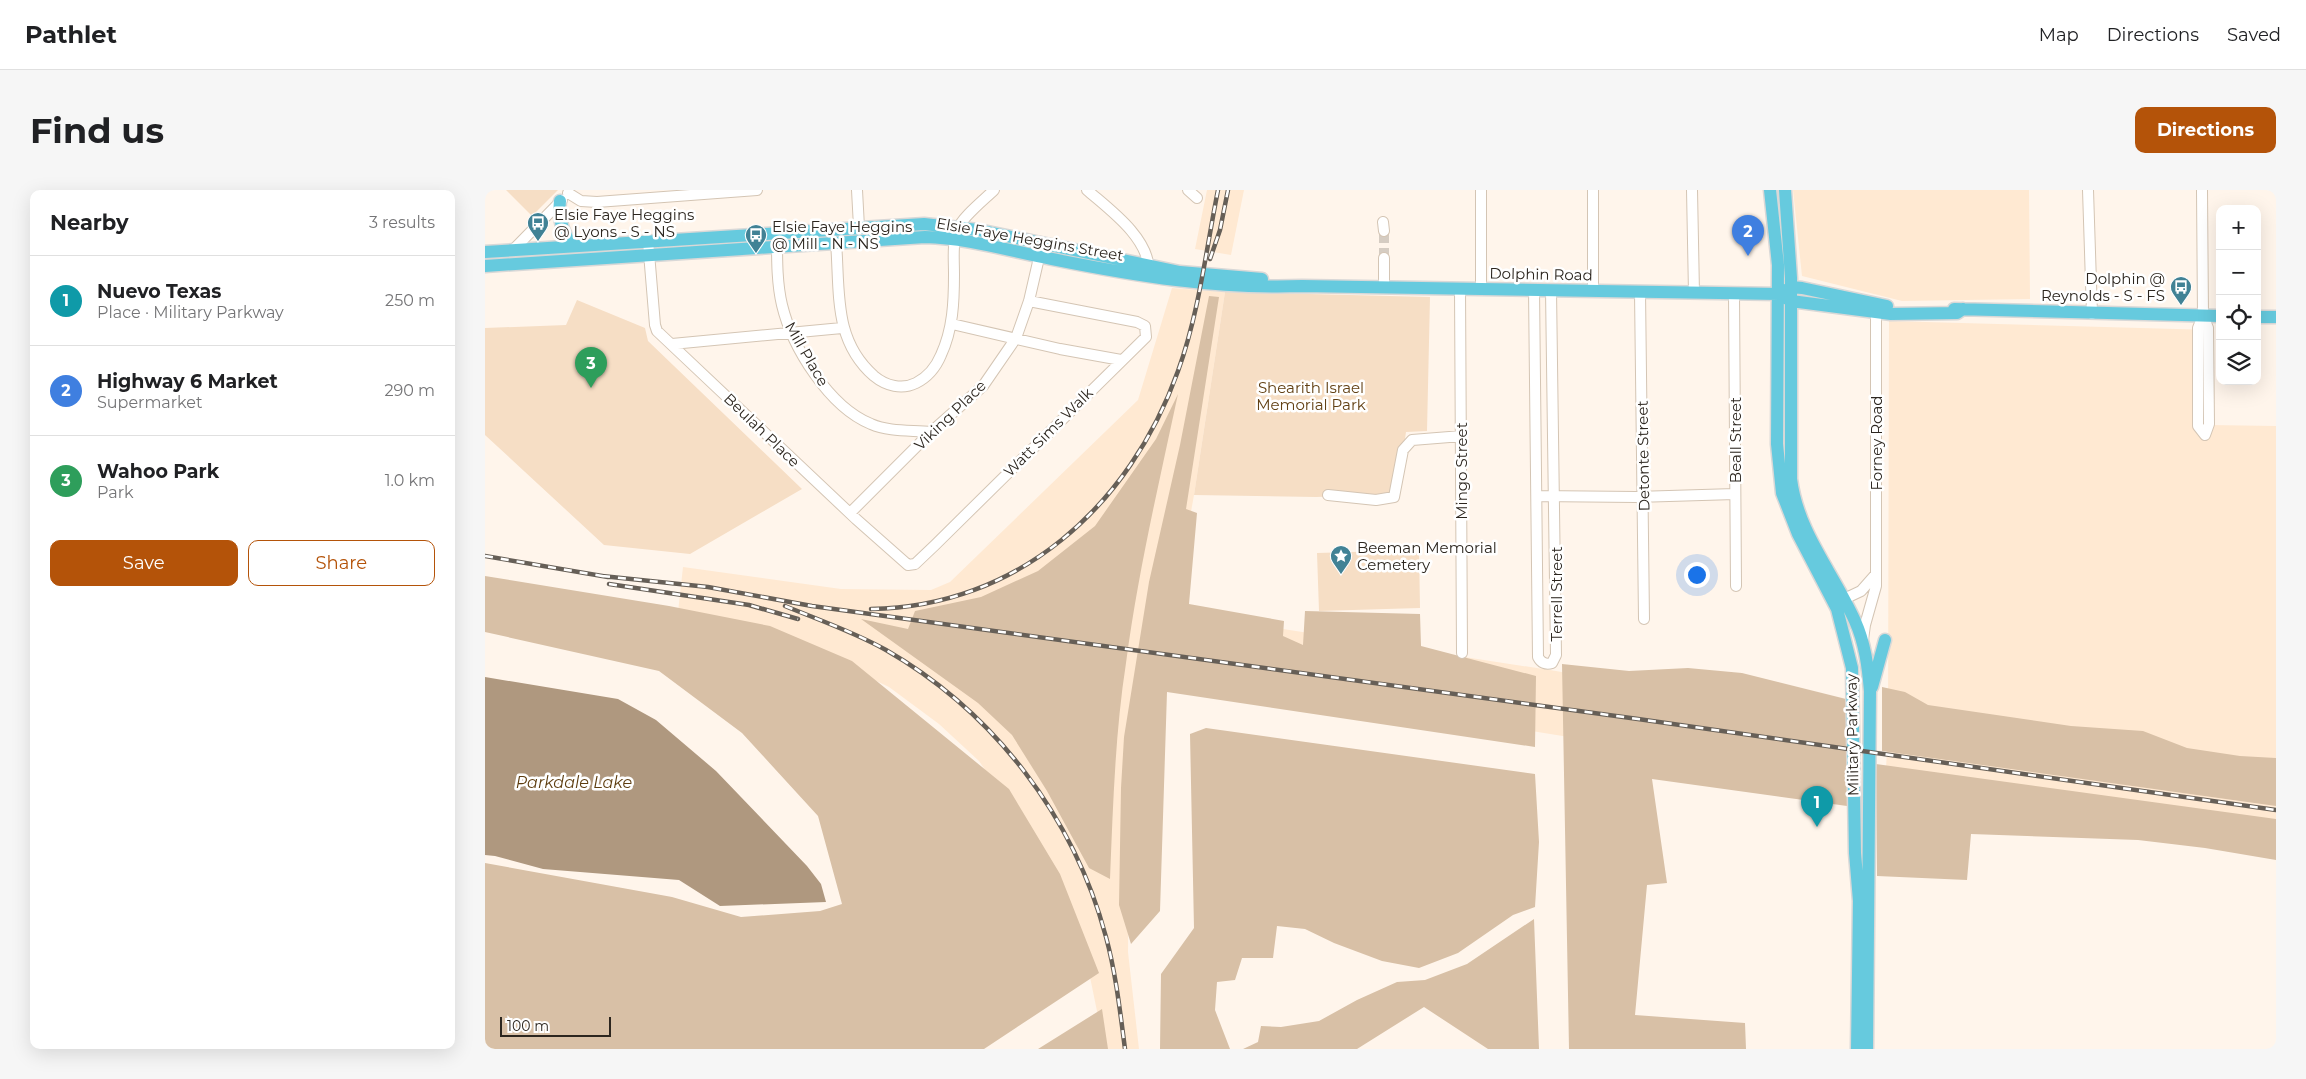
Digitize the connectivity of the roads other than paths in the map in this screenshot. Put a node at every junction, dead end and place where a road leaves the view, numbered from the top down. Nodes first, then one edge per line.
1 (757, 190) edge
2 (857, 190) edge
3 (993, 190) edge
4 (1087, 190) edge
5 (1188, 190) edge
6 (1481, 190) edge
7 (1593, 190) edge
8 (1692, 190) edge
9 (1769, 190) edge
10 (1785, 190) edge
11 (2088, 190) edge
12 (2202, 190) edge
13 (672, 192) edge
14 (1198, 194) edge
15 (566, 195) edge
16 (859, 227) junction
17 (777, 232) junction
18 (957, 233) junction
19 (648, 241) junction
20 (836, 242) junction
21 (573, 246) junction
22 (777, 246) junction
23 (513, 250) junction
24 (1041, 250) junction
25 (485, 252) edge
26 (649, 255) junction
27 (1384, 258) tunnel mouth
28 (485, 266) edge
29 (1149, 272) junction
30 (1383, 287) junction
31 (1791, 287) junction
32 (1460, 288) junction
33 (1481, 289) junction
34 (1533, 289) junction
35 (1551, 290) junction
36 (1593, 291) junction
37 (1640, 292) junction
38 (1694, 293) junction
39 (1734, 294) junction
40 (1779, 294) junction
41 (1029, 301) junction
42 (1791, 301) junction
43 (1963, 309) junction
44 (1876, 313) junction
45 (2091, 314) junction
46 (2203, 316) junction
47 (2216, 316) edge
48 (2261, 317) edge
49 (2276, 317) edge
50 (951, 324) junction
51 (842, 328) junction
52 (791, 333) junction
53 (1016, 338) junction
54 (672, 344) junction
55 (1121, 360) junction
56 (931, 432) junction
57 (1462, 436) junction
58 (1735, 494) junction
59 (1328, 495) dead end
60 (1537, 496) junction
61 (1555, 497) junction
62 (1643, 497) junction
63 (851, 515) junction
64 (1876, 574) junction
65 (1736, 586) dead end
66 (1840, 604) junction
67 (1644, 619) dead end
68 (1885, 640) dead end
69 (1863, 641) junction
70 (1462, 653) dead end
71 (1870, 691) junction
72 (1855, 854) junction
73 (1869, 854) junction
74 (1857, 1049) edge
75 (1867, 1049) edge

1 - 13 street
2 - 16 street
3 - 18 street
4 - 29 street
5 - 14 street
6 - 33 street
7 - 36 street
8 - 38 street
9 - 40 main road, Military Parkway
10 - 31 main road, Military Parkway
11 - 45 street
12 - 46 street
13 - 15 street
15 - 21 main road
15 - 23 street
16 - 17 main road, Elsie Faye Heggins Street
16 - 18 main road, Elsie Faye Heggins Street
17 - 19 main road, Elsie Faye Heggins Street
17 - 22 street, Mill Place
18 - 20 main road, Elsie Faye Heggins Street
18 - 24 main road, Elsie Faye Heggins Street
18 - 50 street
19 - 21 main road, Elsie Faye Heggins Street
19 - 26 street, Beulah Place
20 - 22 main road, Elsie Faye Heggins Street
20 - 51 street
21 - 23 main road, Elsie Faye Heggins Street
22 - 26 main road, Elsie Faye Heggins Street
22 - 52 street, Mill Place
23 - 25 main road, Elsie Faye Heggins Street
24 - 29 main road, Elsie Faye Heggins Street
24 - 41 street, Viking Place
26 - 28 main road, Elsie Faye Heggins Street
26 - 54 street, Beulah Place
27 - 30 street
29 - 30 main road, Dolphin Road
30 - 32 main road, Dolphin Road
31 - 40 main road
31 - 42 main road, Military Parkway
31 - 43 main road
32 - 33 main road, Dolphin Road
32 - 57 street, Mingo Street
33 - 34 main road, Dolphin Road
34 - 35 main road, Dolphin Road
34 - 60 street, Terrell Street
35 - 36 main road, Dolphin Road
35 - 61 street, Terrell Street
36 - 37 main road, Dolphin Road
37 - 38 main road, Dolphin Road
37 - 62 street, Detonte Street
38 - 39 main road, Dolphin Road
39 - 40 main road, Dolphin Road
39 - 58 street, Beall Street
40 - 42 main road
40 - 66 main road, Military Parkway
41 - 53 street, Viking Place
41 - 55 street, Watt Sims Walk
42 - 44 main road
42 - 66 main road, Military Parkway
43 - 44 main road
43 - 45 main road
44 - 64 street, Forney Road
45 - 46 main road
46 - 46 street
46 - 47 main road
48 - 49 main road
50 - 51 street
50 - 53 street
51 - 52 street
52 - 54 street
52 - 56 street, Mill Place
53 - 55 street
53 - 56 street, Viking Place
54 - 63 street, Beulah Place
55 - 63 street, Watt Sims Walk
56 - 63 street, Viking Place
57 - 59 street
57 - 70 street, Mingo Street
58 - 62 street
58 - 65 street, Beall Street
60 - 61 street
60 - 61 street, Terrell Street
61 - 62 street
62 - 67 street, Detonte Street
64 - 66 street
64 - 69 street, Forney Road
66 - 69 main road, Military Parkway
66 - 72 main road, Military Parkway
68 - 71 main road
69 - 71 main road, Military Parkway
71 - 73 main road, Military Parkway
72 - 73 main road
72 - 74 main road, Military Parkway
73 - 75 main road, Military Parkway

